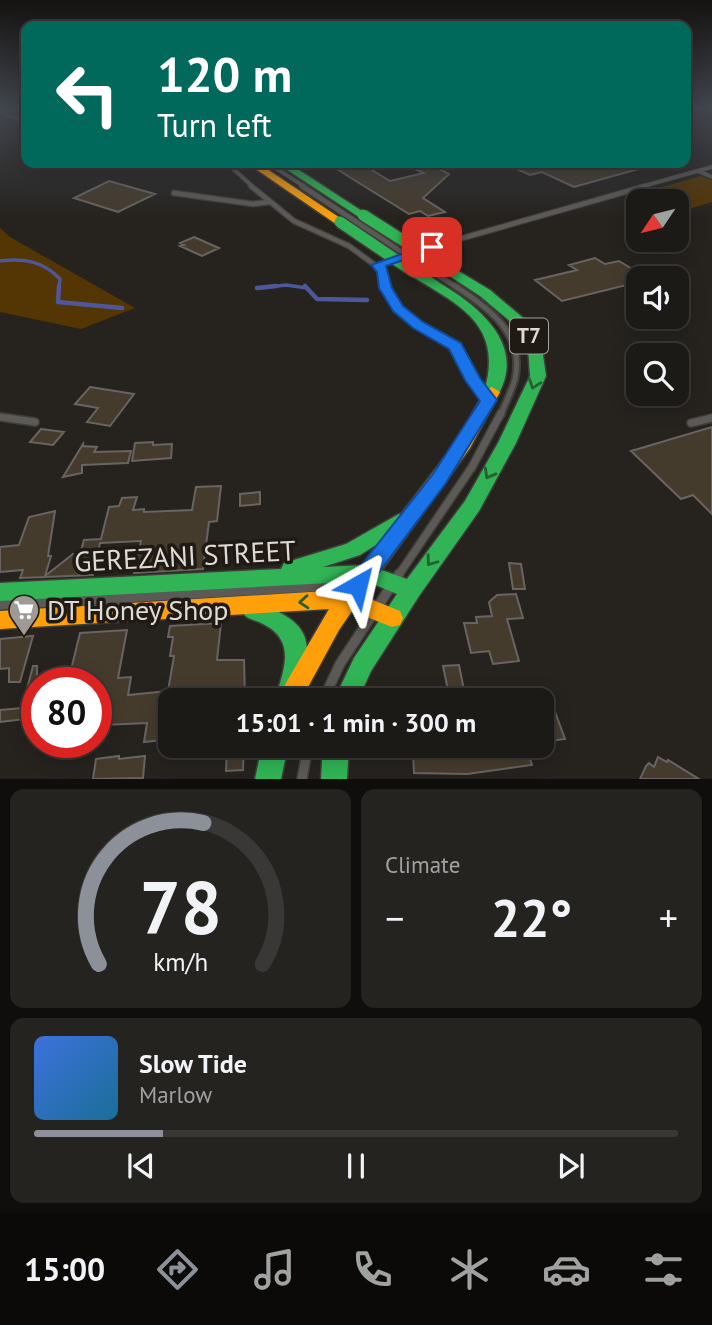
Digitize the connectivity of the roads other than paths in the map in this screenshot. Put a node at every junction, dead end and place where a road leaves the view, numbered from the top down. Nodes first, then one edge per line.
1 (712, 167) edge
2 (232, 168) edge
3 (261, 168) edge
4 (276, 168) edge
5 (288, 168) edge
6 (698, 171) junction
7 (712, 177) edge
8 (174, 193) dead end
9 (269, 202) junction
10 (352, 219) junction
11 (377, 265) junction
12 (427, 268) junction
13 (489, 400) junction
14 (0, 417) edge
15 (712, 418) edge
16 (35, 422) dead end
17 (691, 423) dead end
18 (413, 511) junction
19 (250, 579) junction
20 (362, 579) junction
21 (387, 589) junction
22 (411, 590) junction
23 (0, 592) edge
24 (347, 599) junction
25 (0, 605) edge
26 (236, 606) junction
27 (373, 610) junction
28 (393, 618) junction
29 (0, 620) edge
30 (290, 688) edge
31 (293, 688) edge
32 (330, 688) edge
33 (352, 688) edge
34 (272, 758) edge
35 (306, 758) edge
36 (335, 758) edge
37 (268, 779) edge
38 (302, 779) edge
39 (334, 779) edge

1 - 6 lane
2 - 9 lane
3 - 10 main road, T7
4 - 10 lane
5 - 10 main road, T7
6 - 7 lane
6 - 11 lane
8 - 9 lane
9 - 11 lane
10 - 12 main road, T7, bridge
10 - 12 main road, T7, bridge
11 - 13 lane
12 - 13 main road
12 - 21 lane
12 -> 22 main road, T7
13 - 18 main road
14 - 16 lane
15 - 17 lane
18 - 19 main road
18 - 20 main road
19 - 20 main road, GEREZANI STREET
19 - 23 main road, GEREZANI STREET
20 - 21 main road, GEREZANI STREET
20 - 24 main road
20 - 25 lane
21 - 22 main road, GEREZANI STREET
21 - 27 lane
22 - 28 main road, T7
24 -> 26 main road
24 - 27 main road
24 - 31 main road
26 - 29 main road
26 - 30 main road
27 - 28 main road
27 - 32 lane
28 - 33 main road, T7
34 - 37 main road
35 - 38 lane
36 - 39 main road

